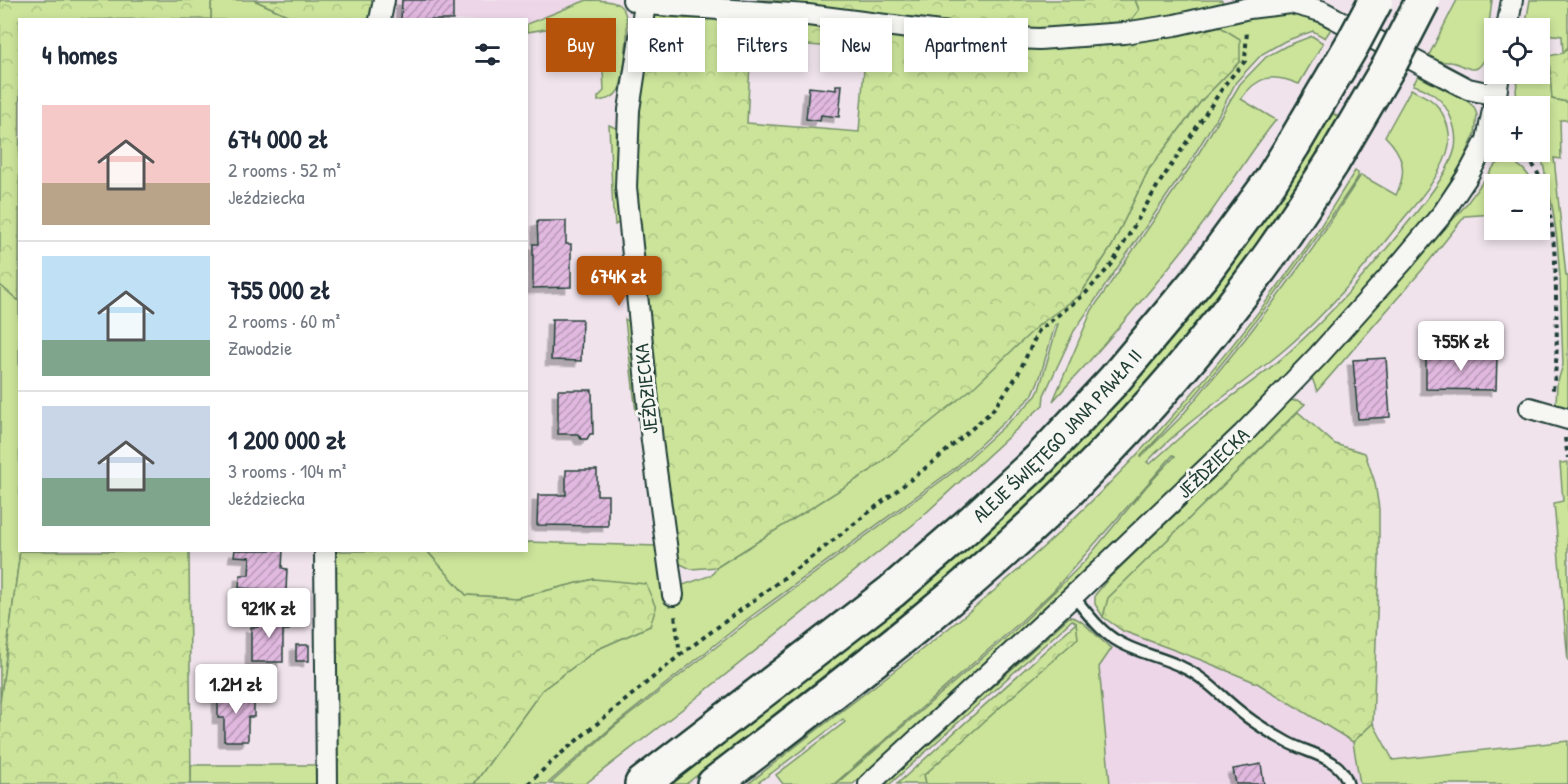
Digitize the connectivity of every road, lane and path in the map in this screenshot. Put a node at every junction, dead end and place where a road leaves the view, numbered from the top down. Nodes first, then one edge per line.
1 (384, 0) edge
2 (1376, 0) edge
3 (1423, 0) edge
4 (1512, 0) edge
5 (639, 2) edge
6 (1249, 8) junction
7 (380, 18) edge
8 (1504, 18) edge
9 (1495, 84) edge
10 (1496, 95) junction
11 (1530, 162) edge
12 (1539, 410) joint
13 (1568, 419) edge
14 (325, 552) edge
15 (673, 595) joint
16 (1073, 596) junction
17 (680, 655) junction
18 (327, 784) edge
19 (528, 784) edge
20 (642, 784) edge
21 (714, 784) edge
22 (869, 784) edge
23 (1348, 784) edge

1 - 7 street
2 - 20 highway, ALEJE ŚWIĘTEGO JANA PAWŁA II, bridge
3 - 21 highway, bridge
4 - 8 street
5 - 6 street, JEŹDZIECKA
5 - 15 street, JEŹDZIECKA
6 - 10 street, JEŹDZIECKA
6 - 17 path
9 - 10 street, JEŹDZIECKA
10 - 16 street, JEŹDZIECKA
11 - 12 path
12 - 13 street
14 - 18 street
15 - 17 path
16 - 22 street, JEŹDZIECKA
16 - 23 lane
17 - 19 path

